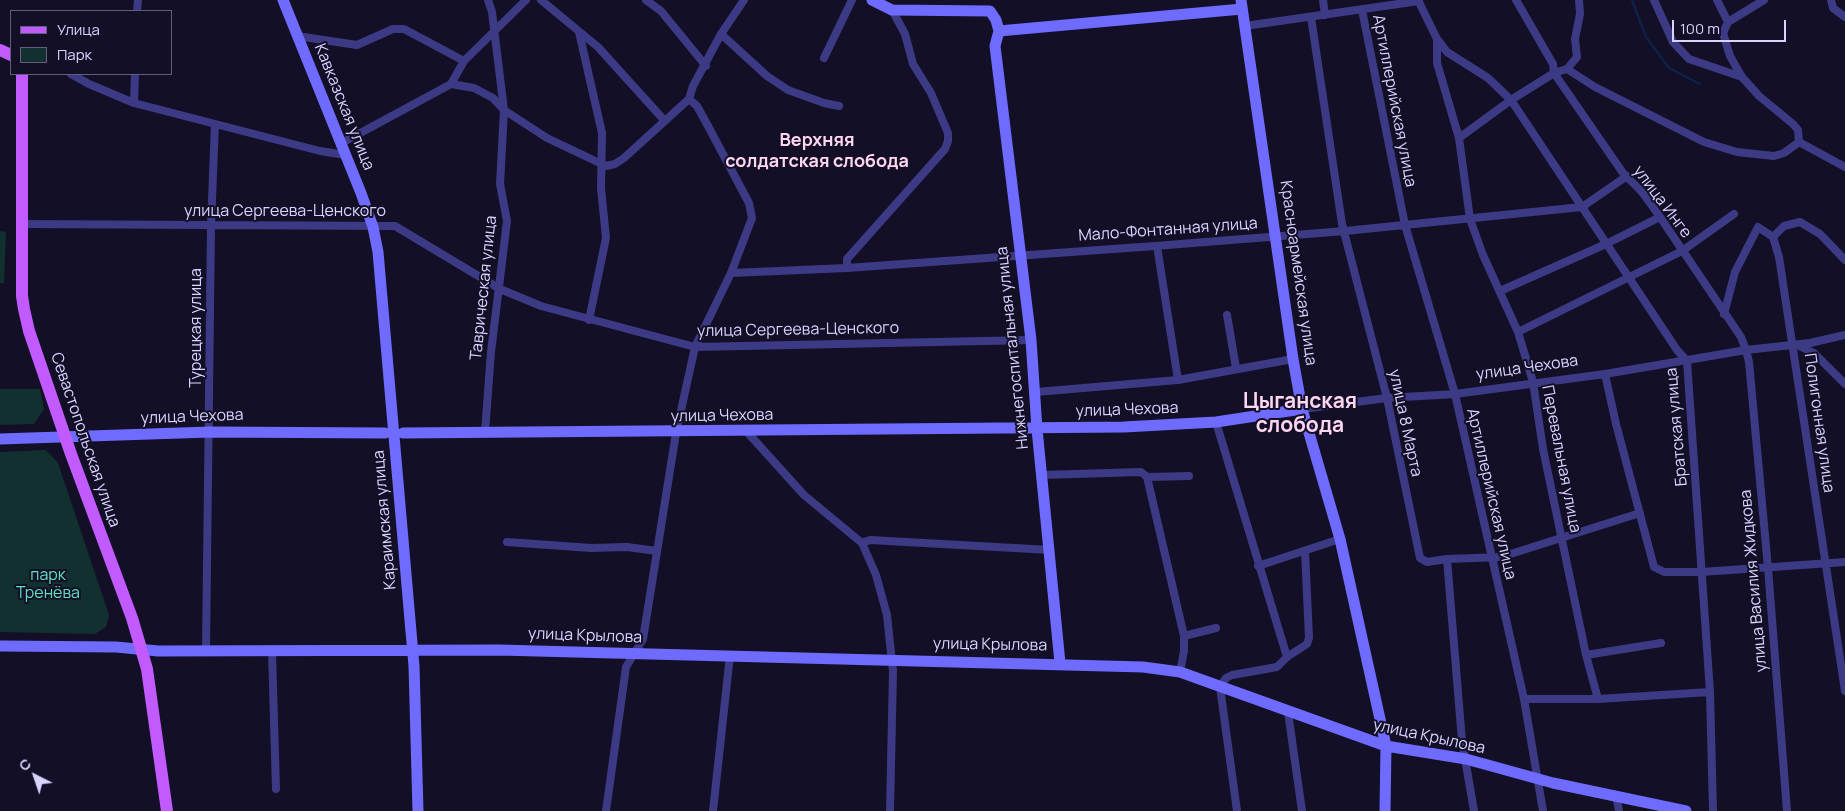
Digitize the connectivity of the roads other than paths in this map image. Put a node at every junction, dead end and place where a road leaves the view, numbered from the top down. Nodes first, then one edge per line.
1 (283, 0) edge
2 (488, 0) edge
3 (516, 0) edge
4 (541, 0) edge
5 (646, 0) edge
6 (744, 0) edge
7 (852, 0) edge
8 (872, 0) edge
9 (1323, 0) edge
10 (1516, 0) edge
11 (1579, 0) edge
12 (1654, 0) edge
13 (1717, 0) edge
14 (1764, 0) edge
15 (1831, 0) edge
16 (1418, 1) edge
17 (525, 2) edge
18 (1241, 4) edge
19 (892, 10) junction
20 (1362, 10) junction
21 (1325, 15) junction
22 (1311, 17) junction
23 (1845, 17) edge
24 (1728, 22) junction
25 (1245, 26) junction
26 (999, 31) junction
27 (494, 32) junction
28 (579, 32) junction
29 (722, 34) junction
30 (297, 36) junction
31 (1438, 39) junction
32 (824, 58) dead end
33 (464, 61) junction
34 (706, 66) junction
35 (1567, 69) junction
36 (1554, 73) junction
37 (22, 75) edge
38 (73, 75) edge
39 (135, 75) edge
40 (1742, 77) junction
41 (451, 84) junction
42 (689, 99) junction
43 (1511, 100) junction
44 (134, 103) junction
45 (839, 106) dead end
46 (504, 110) junction
47 (664, 120) junction
48 (215, 124) junction
49 (1459, 138) junction
50 (1798, 142) junction
51 (340, 144) junction
52 (345, 155) junction
53 (601, 164) junction
54 (1845, 167) edge
55 (1627, 176) junction
56 (1582, 207) junction
57 (1734, 214) dead end
58 (1660, 217) junction
59 (1470, 219) junction
60 (22, 224) junction
61 (211, 225) junction
62 (1405, 225) junction
63 (373, 227) junction
64 (1345, 231) junction
65 (1277, 236) junction
66 (1773, 237) junction
67 (1606, 244) junction
68 (1157, 246) junction
69 (1682, 250) junction
70 (1020, 255) junction
71 (1845, 260) edge
72 (847, 268) junction
73 (732, 273) junction
74 (1628, 276) junction
75 (500, 289) junction
76 (1500, 291) junction
77 (1227, 314) dead end
78 (1724, 314) junction
79 (590, 320) junction
80 (1518, 332) junction
81 (1845, 335) edge
82 (1031, 340) junction
83 (1793, 344) junction
84 (695, 347) junction
85 (1746, 350) junction
86 (1293, 359) junction
87 (1687, 361) junction
88 (1236, 368) junction
89 (1605, 374) junction
90 (1178, 380) junction
91 (1533, 382) junction
92 (1845, 384) edge
93 (1036, 392) junction
94 (1455, 394) junction
95 (1387, 398) junction
96 (1302, 409) junction
97 (1216, 422) junction
98 (1037, 429) junction
99 (210, 432) junction
100 (485, 432) junction
101 (747, 432) junction
102 (385, 433) dead end
103 (403, 433) dead end
104 (676, 433) junction
105 (65, 436) junction
106 (0, 439) edge
107 (1042, 475) junction
108 (1190, 476) dead end
109 (1147, 477) junction
110 (1640, 513) junction
111 (1340, 538) junction
112 (1562, 538) junction
113 (507, 542) dead end
114 (862, 543) junction
115 (1050, 550) junction
116 (657, 551) junction
117 (1306, 551) junction
118 (1490, 557) junction
119 (1447, 558) junction
120 (1845, 562) edge
121 (1825, 563) junction
122 (1258, 566) junction
123 (1768, 568) junction
124 (1701, 572) junction
125 (1216, 628) dead end
126 (1184, 636) junction
127 (1662, 642) dead end
128 (0, 646) edge
129 (140, 648) junction
130 (412, 650) junction
131 (206, 651) junction
132 (272, 652) junction
133 (634, 654) junction
134 (1586, 655) junction
135 (730, 656) junction
136 (1287, 657) junction
137 (892, 659) junction
138 (1060, 663) junction
139 (1180, 672) junction
140 (1220, 687) junction
141 (1845, 691) edge
142 (1710, 692) junction
143 (1524, 699) junction
144 (1598, 699) junction
145 (1288, 712) junction
146 (1386, 746) junction
147 (1466, 760) junction
148 (1536, 778) junction
149 (276, 789) dead end
150 (1616, 796) junction
151 (167, 811) edge
152 (418, 811) edge
153 (606, 811) edge
154 (713, 811) edge
155 (890, 811) edge
156 (1237, 811) edge
157 (1302, 811) edge
158 (1385, 811) edge
159 (1474, 811) edge
160 (1543, 811) edge
161 (1619, 811) edge
162 (1686, 811) edge
163 (1713, 811) edge
164 (1787, 811) edge

1 - 30 main road, Кавказская улица
2 - 27 street, Таврическая улица
3 - 17 street
4 - 28 street
5 - 34 street
6 - 29 street
7 - 32 street
8 - 19 main road
9 - 21 street
10 - 36 street, улица Инге
11 - 35 street
12 - 40 street
13 - 24 street
14 - 24 street
15 - 23 street
16 - 20 street
16 - 31 street, Перевальная улица
17 - 27 street
18 - 25 main road, Красноармейская улица
18 - 26 main road
19 - 26 main road
19 - 72 street
20 - 21 street
20 - 62 street, Артиллерийская улица
21 - 22 street
22 - 25 street
22 - 64 street, улица 8 Марта
24 - 40 street
25 - 65 main road, Красноармейская улица
26 - 70 main road, Нижнегоспитальная улица
27 - 33 street
27 - 46 street, Таврическая улица
28 - 47 street
28 - 53 street
29 - 34 street
29 - 45 street
30 - 33 street
30 - 51 main road, Кавказская улица
31 - 43 street, Братская улица
31 - 49 street, Перевальная улица
33 - 41 street
34 - 42 street
35 - 36 street
35 - 50 street
36 - 43 street
36 - 55 street, улица Инге
37 - 60 main road, Севастопольская улица
38 - 44 street
39 - 44 street
40 - 50 street
41 - 46 street
41 - 51 street
42 - 47 street
42 - 73 street
43 - 49 street
43 - 56 street, Братская улица
44 - 48 street
46 - 53 street
46 - 75 street, Таврическая улица
47 - 53 street
48 - 52 street
48 - 61 street, Турецкая улица
49 - 59 street, Перевальная улица
50 - 54 street
51 - 52 main road, Кавказская улица
52 - 63 main road, Кавказская улица
53 - 79 street
55 - 56 street, Мало-Фонтанная улица
55 - 58 street, улица Инге
56 - 59 street, Мало-Фонтанная улица
56 - 67 street, Братская улица
57 - 69 street
58 - 67 street
58 - 69 street, улица Инге
59 - 62 street, Мало-Фонтанная улица
59 - 76 street, Перевальная улица
60 - 61 street, улица Сергеева-Ценского
60 - 105 main road, Севастопольская улица
61 - 63 street, улица Сергеева-Ценского
61 - 99 street, Турецкая улица
62 - 64 street, Мало-Фонтанная улица
62 - 94 street, Артиллерийская улица
63 - 75 street, улица Сергеева-Ценского
63 - 130 main road, Караимская улица
64 - 65 street, Мало-Фонтанная улица
64 - 95 street, улица 8 Марта
65 - 68 street, Мало-Фонтанная улица
65 - 86 main road, Красноармейская улица
66 - 71 street
66 - 78 street
66 - 83 street, Полигонная улица
67 - 74 street, Братская улица
67 - 76 street
68 - 70 street, Мало-Фонтанная улица
68 - 90 street
69 - 74 street
69 - 78 street, улица Инге
70 - 72 street, Мало-Фонтанная улица
70 - 82 main road, Нижнегоспитальная улица
72 - 73 street, Мало-Фонтанная улица
73 - 84 street
74 - 80 street
74 - 87 street, Братская улица
75 - 79 street, улица Сергеева-Ценского
75 - 100 street, Таврическая улица
76 - 80 street, Перевальная улица
77 - 88 street
78 - 85 street, улица Инге
79 - 84 street, улица Сергеева-Ценского
80 - 91 street, Перевальная улица
81 - 83 street, улица Чехова
82 - 84 street, улица Сергеева-Ценского
82 - 93 main road, Нижнегоспитальная улица
83 - 85 street, улица Чехова
83 - 92 street
83 - 121 street, Полигонная улица
84 - 104 street
85 - 87 street, улица Чехова
85 - 123 street, улица Василия Жидкова
86 - 88 street
86 - 96 main road, Красноармейская улица
87 - 89 street, улица Чехова
87 - 124 street, Братская улица
88 - 90 street
89 - 91 street, улица Чехова
89 - 110 street
90 - 93 street
91 - 94 street, улица Чехова
91 - 112 street, Перевальная улица
93 - 98 main road, Нижнегоспитальная улица
94 - 95 street, улица Чехова
94 - 118 street, Артиллерийская улица
95 - 96 street, улица Чехова
95 - 119 street, улица 8 Марта
96 - 97 main road, улица Чехова
96 - 111 main road, Красноармейская улица
97 - 98 main road, улица Чехова
97 - 122 street
98 - 101 main road, улица Чехова
98 - 107 main road, Нижнегоспитальная улица
99 - 102 main road, улица Чехова
99 - 105 main road, улица Чехова
99 - 131 street, Турецкая улица
100 - 103 main road, улица Чехова
100 - 104 main road, улица Чехова
101 - 104 main road, улица Чехова
101 - 114 street
104 - 116 street
105 - 106 main road, улица Чехова
105 - 129 main road, Севастопольская улица
107 - 109 street
107 - 115 main road, Нижнегоспитальная улица
108 - 109 street
109 - 126 street
110 - 112 street
110 - 124 street
111 - 117 street
111 - 146 main road, Красноармейская улица
112 - 118 street
112 - 134 street, Перевальная улица
113 - 116 street
114 - 115 street
114 - 137 street
115 - 138 main road, Нижнегоспитальная улица
116 - 133 street
117 - 122 street
117 - 136 street
118 - 119 street
118 - 143 street, Артиллерийская улица
119 - 147 street
120 - 121 street
121 - 123 street
121 - 141 street, Полигонная улица
122 - 136 street
123 - 124 street
123 - 164 street, улица Василия Жидкова
124 - 142 street, Братская улица
125 - 126 street
126 - 139 street
127 - 134 street
128 - 129 main road, улица Крылова
129 - 131 main road, улица Крылова
129 - 151 main road, Севастопольская улица
130 - 132 main road, улица Крылова
130 - 133 main road, улица Крылова
130 - 152 main road, Караимская улица
131 - 132 main road, улица Крылова
132 - 149 street
133 - 135 main road, улица Крылова
133 - 153 street
134 - 144 street, Перевальная улица
135 - 137 main road, улица Крылова
135 - 154 street
136 - 140 street
137 - 138 main road, улица Крылова
137 - 155 street
138 - 139 main road, улица Крылова
139 - 140 main road, улица Крылова
140 - 145 main road, улица Крылова
140 - 156 street
142 - 144 street
142 - 163 street, Братская улица
143 - 144 street
143 - 148 street, Артиллерийская улица
145 - 146 main road, улица Крылова
145 - 157 street
146 - 147 main road, улица Крылова
146 - 158 main road, Красноармейская улица
147 - 148 main road, улица Крылова
147 - 159 street
148 - 150 main road, улица Крылова
148 - 160 street, Артиллерийская улица
150 - 161 street
150 - 162 main road, улица Крылова

